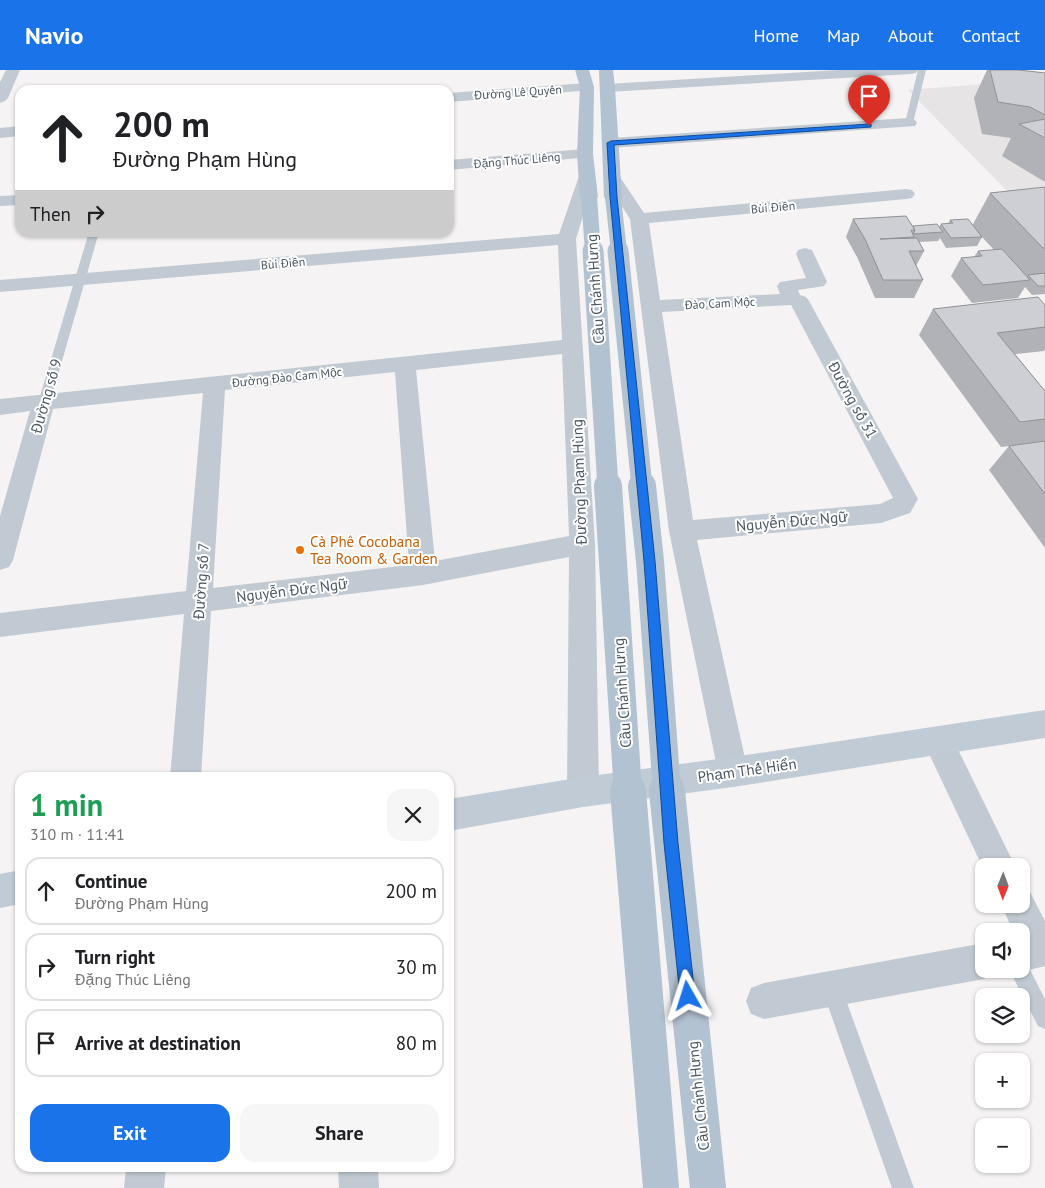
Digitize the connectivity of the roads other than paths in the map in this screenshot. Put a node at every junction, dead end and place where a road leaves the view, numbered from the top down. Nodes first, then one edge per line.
1 (0, 70) edge
2 (4, 70) edge
3 (13, 70) edge
4 (582, 70) edge
5 (606, 70) edge
6 (911, 70) edge
7 (922, 70) edge
8 (586, 87) junction
9 (608, 88) junction
10 (0, 98) edge
11 (454, 98) edge
12 (908, 123) joint
13 (15, 132) edge
14 (0, 133) edge
15 (611, 143) junction
16 (454, 166) edge
17 (597, 180) junction
18 (906, 194) dead end
19 (15, 200) edge
20 (0, 201) edge
21 (639, 219) junction
22 (93, 237) edge
23 (567, 239) junction
24 (806, 254) dead end
25 (80, 280) junction
26 (0, 286) edge
27 (791, 299) junction
28 (650, 307) junction
29 (573, 346) junction
30 (405, 364) junction
31 (215, 384) junction
32 (44, 403) junction
33 (0, 407) edge
34 (901, 506) joint
35 (682, 531) junction
36 (582, 544) junction
37 (0, 560) edge
38 (423, 574) junction
39 (199, 601) junction
40 (0, 625) edge
41 (1045, 724) edge
42 (938, 741) junction
43 (185, 772) edge
44 (733, 772) junction
45 (584, 792) junction
46 (454, 814) edge
47 (996, 858) edge
48 (15, 888) edge
49 (0, 891) edge
50 (1030, 928) edge
51 (1030, 952) edge
52 (975, 963) edge
53 (1024, 978) edge
54 (832, 989) junction
55 (764, 1001) dead end
56 (1045, 1019) edge
57 (146, 1172) edge
58 (358, 1172) edge
59 (144, 1188) edge
60 (359, 1188) edge
61 (661, 1188) edge
62 (708, 1188) edge
63 (903, 1188) edge

1 - 2 street
3 - 10 street
4 - 8 main road, Đường Phạm Hùng
5 - 9 main road, Đường Phạm Hùng
6 - 9 street
7 - 12 lane
8 - 11 street, Đường Lê Quyên
8 - 17 main road, Đường Phạm Hùng
9 - 15 main road, Đường Phạm Hùng
12 - 15 street
13 - 14 street
15 - 17 main road, Đường Phạm Hùng
16 - 17 street, Đặng Thúc Liêng
17 - 21 street
17 - 23 street, Đường Phạm Hùng
17 - 61 main road, Cầu Chánh Hưng, bridge
17 - 62 main road, Cầu Chánh Hưng, bridge
18 - 21 street, Bùi Điền
19 - 20 street
21 - 28 street
22 - 25 lane, Đường số 9
23 - 25 street, Bùi Điền
23 - 29 street, Đường Phạm Hùng
24 - 27 street
25 - 26 street, Bùi Điền
25 - 32 lane, Đường số 9
27 - 28 street, Đào Cam Mộc
27 - 34 street, Đường số 31
28 - 35 street
29 - 30 street, Đường Đào Cam Mộc
29 - 36 street, Đường Phạm Hùng
30 - 31 street, Đường Đào Cam Mộc
30 - 38 street
31 - 32 street, Đường Đào Cam Mộc
31 - 39 street, Đường số 7
32 - 33 street, Đường Đào Cam Mộc
32 - 37 street, Đường số 9
34 - 35 street, Nguyễn Đức Ngữ
35 - 44 street
36 - 38 street, Nguyễn Đức Ngữ
36 - 45 street, Đường Phạm Hùng
38 - 39 street, Nguyễn Đức Ngữ
39 - 40 street, Nguyễn Đức Ngữ
39 - 43 street, Đường số 7
41 - 42 main road, Phạm Thế Hiển
42 - 44 main road, Phạm Thế Hiển
42 - 47 street
44 - 45 main road, Phạm Thế Hiển
45 - 46 main road, Phạm Thế Hiển
48 - 49 main road
50 - 51 street
52 - 54 street
53 - 56 lane
54 - 55 street
54 - 63 lane
57 - 59 street
58 - 60 street

